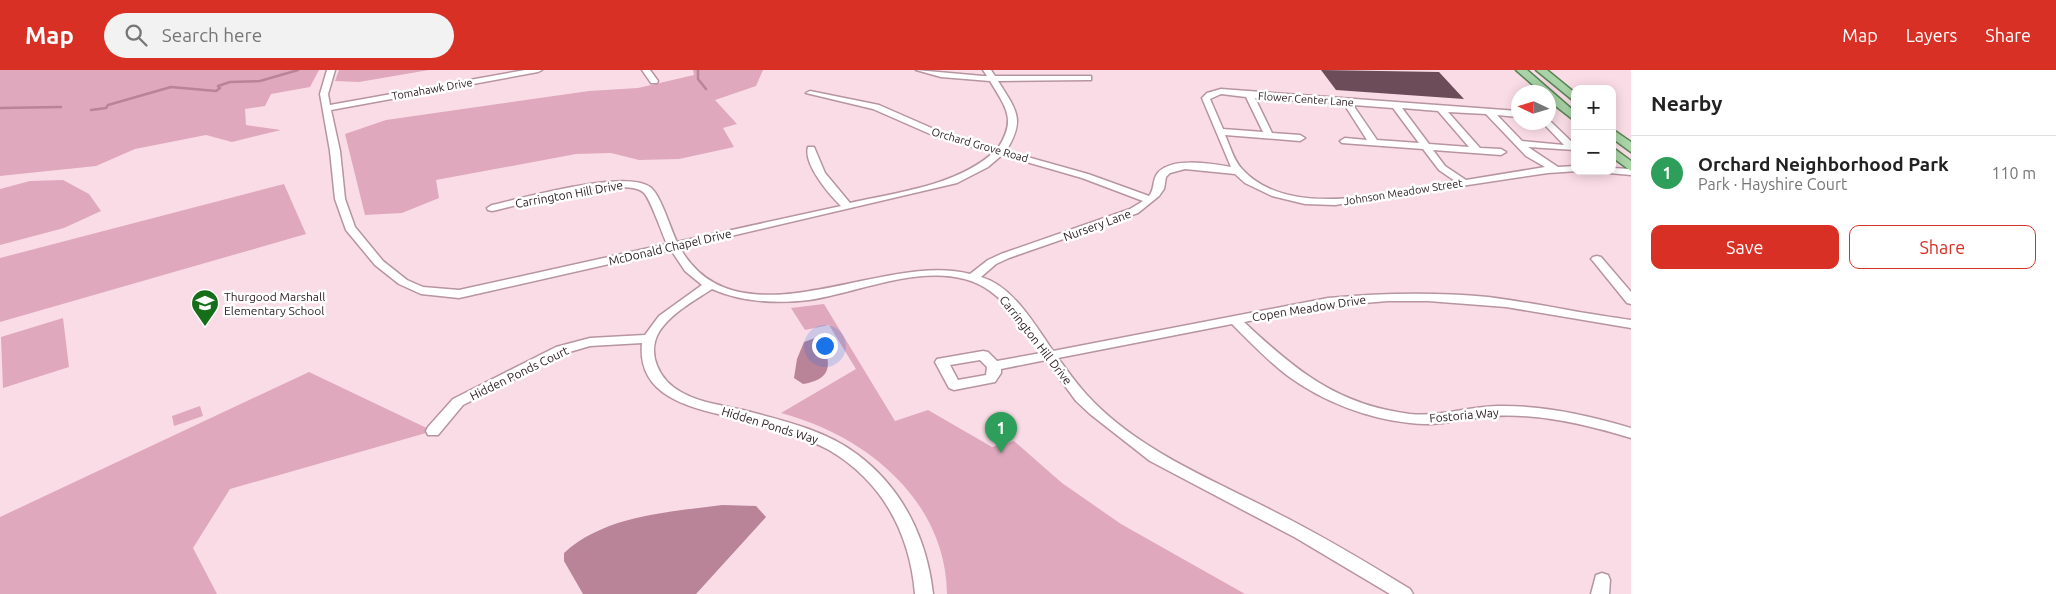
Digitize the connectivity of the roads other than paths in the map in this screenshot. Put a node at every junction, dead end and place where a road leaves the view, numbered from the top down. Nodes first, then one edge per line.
1 (330, 70) edge
2 (538, 70) edge
3 (646, 70) edge
4 (920, 70) edge
5 (1521, 70) edge
6 (1541, 70) edge
7 (990, 74) edge
8 (1088, 78) dead end
9 (654, 81) dead end
10 (1539, 85) edge
11 (810, 94) dead end
12 (1249, 95) junction
13 (1571, 96) edge
14 (1556, 100) edge
15 (1347, 102) junction
16 (1394, 105) junction
17 (326, 108) junction
18 (1440, 108) junction
19 (1488, 112) junction
20 (1511, 114) edge
21 (1571, 114) edge
22 (1554, 130) edge
23 (1221, 132) junction
24 (1616, 135) edge
25 (1269, 136) junction
26 (1300, 138) dead end
27 (1344, 141) dead end
28 (1374, 143) junction
29 (1519, 144) junction
30 (1426, 147) junction
31 (1631, 148) edge
32 (811, 149) dead end
33 (1477, 150) junction
34 (1000, 152) junction
35 (1501, 152) dead end
36 (1616, 154) edge
37 (1631, 167) edge
38 (1555, 169) junction
39 (1571, 169) edge
40 (1238, 171) junction
41 (1616, 171) edge
42 (1631, 172) edge
43 (1464, 183) junction
44 (1150, 200) junction
45 (848, 207) junction
46 (492, 208) dead end
47 (674, 246) junction
48 (1597, 259) dead end
49 (973, 278) junction
50 (710, 285) junction
51 (1631, 300) edge
52 (1235, 320) junction
53 (1631, 324) edge
54 (648, 339) junction
55 (1048, 355) junction
56 (994, 366) dead end
57 (433, 430) dead end
58 (1631, 432) edge
59 (924, 594) edge
60 (1404, 594) edge

1 - 17 street, McDonald Chapel Drive
2 - 17 street, Tomahawk Drive
3 - 9 street
4 - 7 street
5 - 10 main road
6 - 13 main road
7 - 8 street
7 - 34 street, McDonald Chapel Drive
11 - 34 street, Orchard Grove Road
12 - 15 street, Flower Center Lane
12 - 23 street, Flower Center Lane
12 - 25 street
14 - 21 main road
15 - 16 street, Flower Center Lane
15 - 28 street
16 - 18 street, Flower Center Lane
16 - 30 street
17 - 47 street, McDonald Chapel Drive
18 - 19 street, Flower Center Lane
18 - 33 street
19 - 20 street
19 - 29 street
22 - 29 street
23 - 25 street
23 - 40 street, Flower Center Lane
24 - 31 main road
25 - 26 street
27 - 28 street
28 - 30 street
29 - 38 street
30 - 33 street
30 - 43 street
32 - 45 street
33 - 35 street
34 - 44 street, Orchard Grove Road
34 - 45 street, McDonald Chapel Drive
36 - 37 main road
38 - 39 street, Johnson Meadow Street
38 - 43 street, Johnson Meadow Street
40 - 43 street, Johnson Meadow Street
40 - 44 street
41 - 42 street
44 - 49 street, Nursery Lane
45 - 47 street, McDonald Chapel Drive
46 - 47 street, Carrington Hill Drive
47 - 50 street, Carrington Hill Drive
48 - 51 street
49 - 50 street, Carrington Hill Drive
49 - 55 street, Carrington Hill Drive
50 - 54 street
52 - 53 street, Copen Meadow Drive
52 - 55 street, Copen Meadow Drive
52 - 58 street, Fostoria Way
54 - 57 street, Hidden Ponds Court
54 - 59 street, Hidden Ponds Way
55 - 56 street, Copen Meadow Drive
55 - 60 street, Carrington Hill Drive

